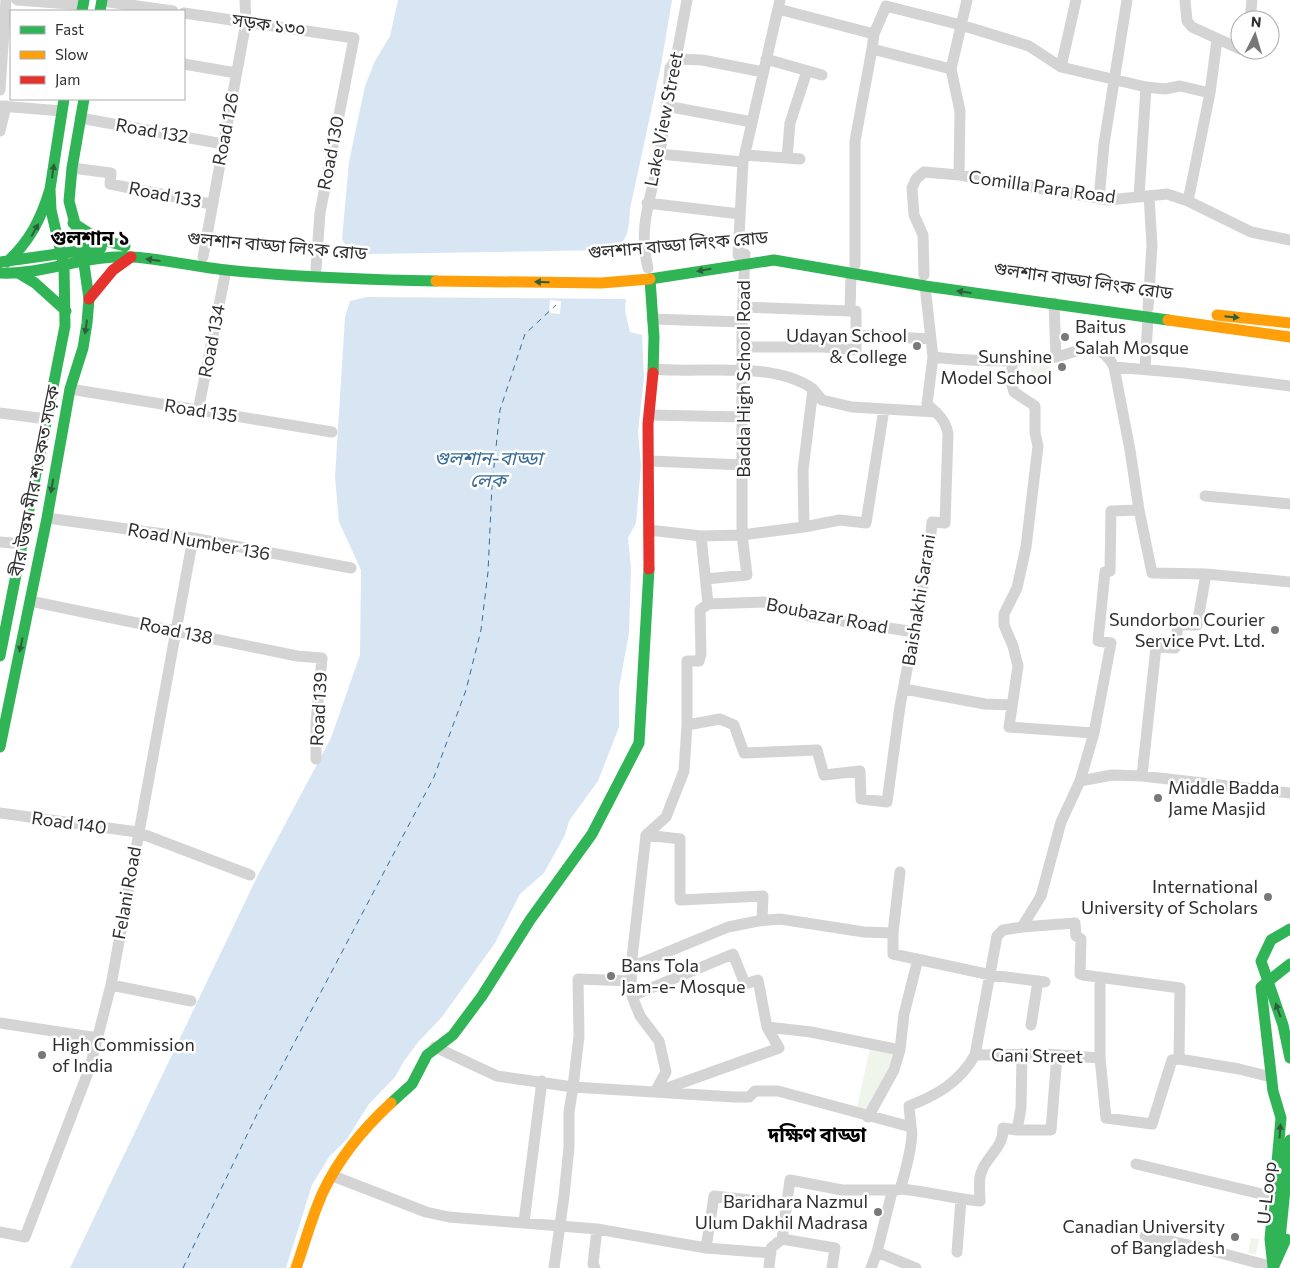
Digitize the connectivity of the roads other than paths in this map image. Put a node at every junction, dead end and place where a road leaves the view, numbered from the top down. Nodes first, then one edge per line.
1 (6, 0) edge
2 (17, 0) edge
3 (245, 0) edge
4 (687, 0) edge
5 (967, 0) edge
6 (1076, 0) edge
7 (1127, 0) edge
8 (1185, 0) edge
9 (102, 4) edge
10 (83, 5) edge
11 (779, 5) edge
12 (163, 10) edge
13 (185, 13) edge
14 (246, 22) junction
15 (961, 25) junction
16 (874, 34) junction
17 (354, 38) joint
18 (1217, 40) junction
19 (1230, 46) edge
20 (872, 49) junction
21 (766, 58) junction
22 (676, 59) junction
23 (185, 64) edge
24 (1061, 67) junction
25 (951, 69) junction
26 (807, 71) junction
27 (763, 72) junction
28 (236, 73) junction
29 (822, 75) dead end
30 (1113, 80) junction
31 (1146, 87) junction
32 (0, 90) edge
33 (1210, 93) junction
34 (64, 100) edge
35 (84, 100) edge
36 (3, 106) edge
37 (666, 106) junction
38 (62, 111) junction
39 (80, 118) junction
40 (752, 122) junction
41 (0, 132) edge
42 (223, 144) junction
43 (660, 154) junction
44 (787, 158) junction
45 (744, 159) junction
46 (800, 159) dead end
47 (72, 168) junction
48 (959, 175) junction
49 (50, 189) junction
50 (1144, 197) junction
51 (1099, 199) junction
52 (1188, 201) junction
53 (647, 203) junction
54 (211, 204) junction
55 (740, 214) junction
56 (73, 223) junction
57 (1290, 240) edge
58 (125, 246) junction
59 (82, 250) junction
60 (62, 253) junction
61 (131, 257) junction
62 (743, 257) junction
63 (203, 258) junction
64 (3, 262) edge
65 (84, 262) junction
66 (64, 266) junction
67 (316, 269) junction
68 (853, 269) junction
69 (226, 270) junction
70 (613, 270) dead end
71 (586, 271) dead end
72 (0, 273) edge
73 (649, 273) junction
74 (20, 274) junction
75 (622, 281) junction
76 (924, 281) junction
77 (89, 300) junction
78 (1054, 304) junction
79 (743, 307) junction
80 (66, 311) junction
81 (850, 311) junction
82 (1148, 313) junction
83 (652, 317) junction
84 (742, 322) junction
85 (1290, 324) edge
86 (856, 335) junction
87 (1290, 337) edge
88 (931, 339) junction
89 (742, 348) junction
90 (933, 357) junction
91 (1056, 357) junction
92 (1012, 362) junction
93 (1114, 367) junction
94 (653, 369) junction
95 (1145, 369) junction
96 (743, 371) junction
97 (1290, 386) edge
98 (70, 389) junction
99 (812, 389) junction
100 (932, 408) junction
101 (884, 409) junction
102 (198, 411) junction
103 (0, 413) edge
104 (649, 415) junction
105 (743, 417) junction
106 (46, 419) junction
107 (332, 432) dead end
108 (650, 461) junction
109 (743, 465) junction
110 (1205, 496) dead end
111 (1290, 504) edge
112 (1139, 510) junction
113 (46, 518) junction
114 (804, 527) junction
115 (649, 530) junction
116 (742, 535) junction
117 (701, 536) junction
118 (192, 538) junction
119 (0, 542) edge
120 (23, 544) junction
121 (350, 568) dead end
122 (1206, 574) junction
123 (706, 579) junction
124 (1290, 582) edge
125 (30, 601) junction
126 (708, 604) junction
127 (4, 612) edge
128 (174, 630) junction
129 (915, 632) junction
130 (0, 656) edge
131 (322, 658) joint
132 (904, 689) junction
133 (1012, 705) junction
134 (687, 725) junction
135 (1094, 733) junction
136 (0, 747) edge
137 (316, 759) dead end
138 (1142, 776) junction
139 (1080, 781) junction
140 (1290, 793) edge
141 (0, 813) edge
142 (137, 832) junction
143 (646, 835) junction
144 (900, 872) dead end
145 (250, 875) dead end
146 (762, 920) junction
147 (1022, 927) junction
148 (1290, 929) edge
149 (893, 933) junction
150 (918, 959) junction
151 (1290, 964) edge
152 (631, 968) junction
153 (991, 975) junction
154 (1100, 977) junction
155 (631, 981) junction
156 (111, 984) junction
157 (632, 996) junction
158 (191, 1001) dead end
159 (0, 1023) edge
160 (1031, 1025) dead end
161 (767, 1027) junction
162 (98, 1038) junction
163 (435, 1047) junction
164 (900, 1050) junction
165 (1022, 1054) junction
166 (1057, 1055) junction
167 (975, 1056) junction
168 (1100, 1058) junction
169 (1290, 1058) edge
170 (1179, 1060) junction
171 (1271, 1077) junction
172 (542, 1081) junction
173 (573, 1087) junction
174 (655, 1092) junction
175 (868, 1117) junction
176 (911, 1127) junction
177 (1017, 1130) junction
178 (1290, 1140) edge
179 (1136, 1164) dead end
180 (332, 1176) junction
181 (896, 1190) junction
182 (1274, 1196) junction
183 (961, 1199) junction
184 (787, 1204) junction
185 (524, 1222) junction
186 (559, 1226) junction
187 (597, 1229) junction
188 (1285, 1229) edge
189 (0, 1232) edge
190 (1145, 1236) dead end
191 (782, 1239) junction
192 (706, 1248) junction
193 (877, 1252) junction
194 (957, 1252) dead end
195 (770, 1253) junction
196 (1273, 1267) edge
197 (296, 1268) edge
198 (554, 1268) edge
199 (596, 1268) edge
200 (769, 1268) edge
201 (832, 1268) edge
202 (871, 1268) edge
203 (916, 1268) edge

1 - 32 street
2 - 10 street
3 - 14 street, Road 126
4 - 22 street, Lake View Street
5 - 15 street
6 - 24 street
7 - 30 street
8 - 18 street
9 - 12 street
11 - 16 street
11 - 21 street, Badda High School Road
13 - 14 street, সড়ক ১৩০
14 - 17 street, সড়ক ১৩০
14 - 28 street, Road 126
15 - 16 street
15 - 24 street
15 - 25 street
16 - 20 street
17 - 67 street, Road 130
18 - 19 street
18 - 33 street
20 - 25 street
20 - 68 street
21 - 26 street
21 - 27 street, Badda High School Road
22 - 27 street
22 - 37 street, Lake View Street
23 - 28 street
24 - 30 street
25 - 48 street
26 - 29 street
26 - 44 street
27 - 40 street, Badda High School Road
28 - 42 street, Road 126
30 - 31 street
30 - 51 street
31 - 33 street
31 - 50 street
33 - 52 street
34 - 38 main road
35 - 39 main road, বীর উত্তম মীর শওকত সড়ক
36 - 38 street
36 - 41 street
37 - 40 street
37 - 43 street, Lake View Street
49 -> 38 main road
39 - 42 street, Road 132
39 - 47 main road, বীর উত্তম মীর শওকত সড়ক
40 - 45 street, Badda High School Road
42 - 54 street, Road 126
43 - 45 street
43 - 53 street, Lake View Street
44 - 45 street
44 - 46 street
45 - 55 street, Badda High School Road
47 - 54 street, Road 133
47 - 56 main road, বীর উত্তম মীর শওকত সড়ক
48 - 51 street, Comilla Para Road
48 - 76 street, Comilla Para Road
49 - 60 main road, বীর উত্তম মীর শওকত সড়ক
64 -> 49 main road
50 - 51 street, Comilla Para Road
50 - 52 street, Comilla Para Road
50 - 82 street
52 - 57 street, Comilla Para Road
53 - 55 street
53 - 73 street, Lake View Street
54 - 63 street, Road 126
55 - 62 street, Badda High School Road
56 - 58 main road
56 - 59 main road, বীর উত্তম মীর শওকত সড়ক
58 - 59 main road
58 - 63 main road, গুলশান বাড্ডা লিংক রোড
59 - 60 main road
59 - 65 main road, বীর উত্তম মীর শওকত সড়ক
60 - 64 main road
60 - 66 main road, বীর উত্তম মীর শওকত সড়ক
61 - 65 main road, গুলশান বাড্ডা লিংক রোড
69 -> 61 main road, গুলশান বাড্ডা লিংক রোড
61 - 77 main road
62 - 68 main road, গুলশান বাড্ডা লিংক রোড
62 - 73 main road, গুলশান বাড্ডা লিংক রোড
62 - 79 street, Badda High School Road
63 - 67 main road, গুলশান বাড্ডা লিংক রোড
65 - 66 main road, গুলশান বাড্ডা লিংক রোড
65 - 77 main road, বীর উত্তম মীর শওকত সড়ক
66 - 74 main road, গুলশান বাড্ডা লিংক রোড
66 - 80 main road, বীর উত্তম মীর শওকত সড়ক
67 - 71 main road, গুলশান বাড্ডা লিংক রোড
68 - 76 main road, গুলশান বাড্ডা লিংক রোড
68 - 81 street
75 -> 69 main road, গুলশান বাড্ডা লিংক রোড
69 - 102 street, Road 134
70 - 73 main road, গুলশান বাড্ডা লিংক রোড
72 - 74 main road, গুলশান বাড্ডা লিংক রোড
73 - 75 main road, গুলশান বাড্ডা লিংক রোড
73 - 83 main road
74 - 80 main road
75 - 83 main road
78 -> 76 main road, গুলশান বাড্ডা লিংক রোড
76 - 82 main road, গুলশান বাড্ডা লিংক রোড
76 - 88 street
77 -> 98 main road, বীর উত্তম মীর শওকত সড়ক
78 - 82 main road, গুলশান বাড্ডা লিংক রোড
78 - 91 street
79 - 81 street
79 - 84 street, Badda High School Road
80 - 106 main road, বীর উত্তম মীর শওকত সড়ক
81 - 86 street
82 -> 85 main road, গুলশান বাড্ডা লিংক রোড
82 - 87 main road, গুলশান বাড্ডা লিংক রোড
82 - 95 street
83 - 84 street
83 - 94 main road
84 - 89 street, Badda High School Road
86 - 88 street
86 - 89 street
88 - 90 street
89 - 96 street, Badda High School Road
90 - 92 street
90 - 100 street
91 - 92 street
91 - 93 street
92 - 133 street
93 - 95 street
93 - 112 street
94 - 96 street
94 - 104 main road
95 - 97 street
96 - 99 street
96 - 105 street, Badda High School Road
98 - 102 street, Road 135
98 -> 113 main road, বীর উত্তম মীর শওকত সড়ক
99 - 101 street
99 - 114 street
100 - 101 street
100 - 129 street, Baishakhi Sarani
101 - 114 street
102 - 107 street, Road 135
103 - 106 street
104 - 105 street
104 - 108 main road
105 - 109 street, Badda High School Road
106 - 120 main road, বীর উত্তম মীর শওকত সড়ক
108 - 109 street
108 - 115 main road
109 - 116 street, Badda High School Road
110 - 111 street
112 - 122 street
112 - 135 street
113 - 118 street, Road Number 136
113 - 125 main road, বীর উত্তম মীর শওকত সড়ক
114 - 116 street
115 - 117 street
115 - 163 main road
116 - 117 street
116 - 123 street, Badda High School Road
117 - 123 street
118 - 121 street, Road Number 136
118 - 128 street, Felani Road
119 - 120 street
120 - 127 main road, বীর উত্তম মীর শওকত সড়ক
122 - 124 street
122 - 138 street
123 - 126 street
125 - 127 main road
125 - 128 street, Road 138
125 -> 136 main road, বীর উত্তম মীর শওকত সড়ক
126 - 129 street, Boubazar Road
126 - 134 street
127 - 130 main road, বীর উত্তম মীর শওকত সড়ক
128 - 131 street, Road 138
128 - 142 street, Felani Road
129 - 132 street, Baishakhi Sarani
131 - 137 street, Road 139
132 - 133 street
132 - 134 street, Baishakhi Sarani
133 - 135 street
134 - 143 street
135 - 139 street
138 - 139 street
138 - 140 street
139 - 147 street
141 - 142 street, Road 140
142 - 145 street, Road 140
142 - 156 street, Felani Road
143 - 146 street
143 - 152 street
144 - 149 street
146 - 149 street
146 - 152 street
147 - 153 street
147 - 154 street
169 -> 148 main road, bridge
149 - 150 street
150 - 153 street
150 - 164 street
151 - 171 main road
152 - 155 street
153 - 160 street
153 - 167 street
154 - 168 street, Gani Street
154 - 170 street
155 - 157 street
155 - 173 street
156 - 158 street
156 - 162 street, Felani Road
157 - 161 street
157 - 174 street
159 - 162 street
161 - 164 street
161 - 174 street
162 - 189 street, Felani Road
163 - 172 street
163 - 180 main road
164 - 175 street
165 - 166 street, Gani Street
165 - 167 street, Gani Street
165 - 177 street
166 - 168 street, Gani Street
166 - 177 street
167 - 176 street
168 - 170 street, Gani Street
170 - 171 street
182 -> 171 main road
172 - 173 street
172 - 185 street
173 - 174 street
173 - 186 street
174 - 175 street
175 - 176 street
176 - 181 street
177 - 183 street
178 - 188 main road, U-Loop
179 - 182 street
180 - 185 street
180 - 197 main road
181 - 183 street
181 - 184 street
181 - 193 street
182 - 196 main road
183 - 194 street
184 - 191 street
184 - 192 street
185 - 186 street
186 - 187 street
186 - 198 street
187 - 192 street
187 - 199 street
188 - 196 main road
190 - 196 street
191 - 195 street
191 - 201 street
192 - 195 street
193 - 202 street
193 - 203 street
195 - 200 street

